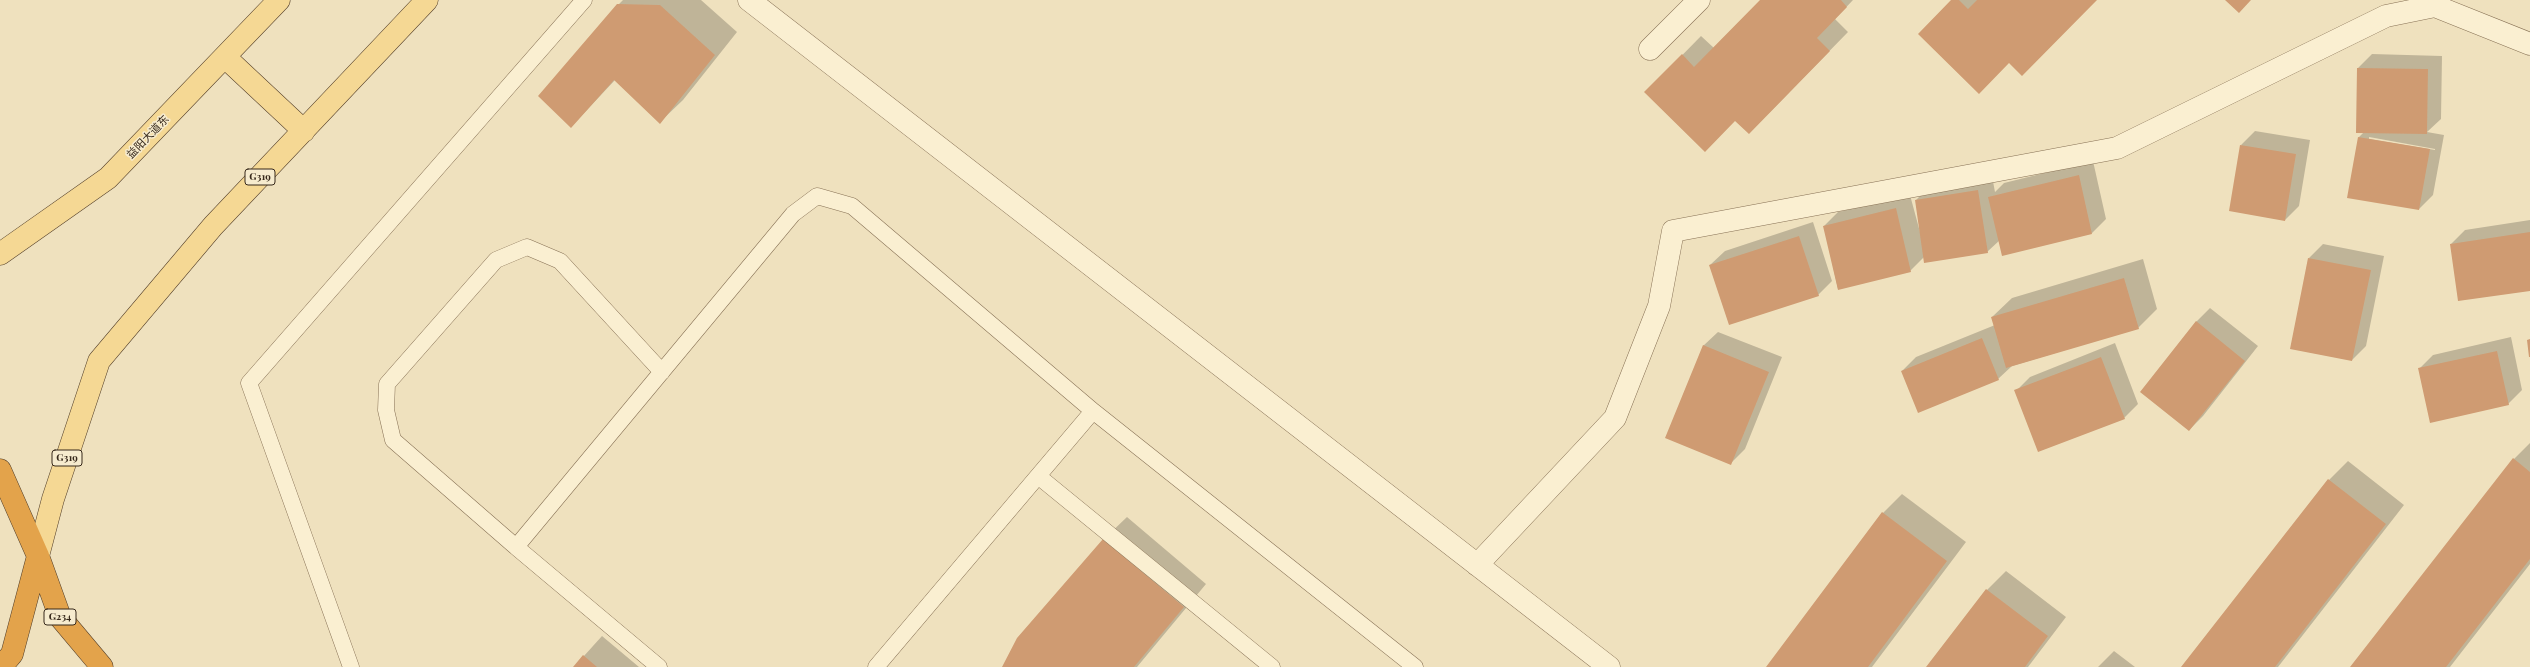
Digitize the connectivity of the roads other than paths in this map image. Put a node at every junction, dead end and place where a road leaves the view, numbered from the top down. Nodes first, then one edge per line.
1 (279, 0) edge
2 (427, 0) edge
3 (584, 0) edge
4 (749, 0) edge
5 (1699, 0) edge
6 (2530, 44) edge
7 (1650, 49) dead end
8 (225, 57) junction
9 (304, 130) junction
10 (0, 254) edge
11 (662, 372) junction
12 (1093, 411) junction
13 (0, 470) edge
14 (1038, 476) junction
15 (516, 547) junction
16 (38, 556) junction
17 (1477, 565) junction
18 (1, 667) edge
19 (102, 667) edge
20 (351, 667) edge
21 (660, 667) edge
22 (876, 667) edge
23 (1272, 667) edge
24 (1415, 667) edge
25 (1609, 667) edge

1 - 8 main road, 益阳大道东
2 - 9 main road, G319
3 - 20 lane
4 - 17 street
5 - 7 street
6 - 17 street
8 - 9 main road
8 - 10 main road, 益阳大道东
9 - 16 main road, G319
11 - 12 lane
11 - 15 lane
11 - 15 lane
12 - 14 lane
12 - 24 lane
13 - 16 highway, G234
14 - 22 lane
14 - 23 lane
15 - 21 lane
16 - 18 highway
16 - 19 highway, G234
17 - 25 street

